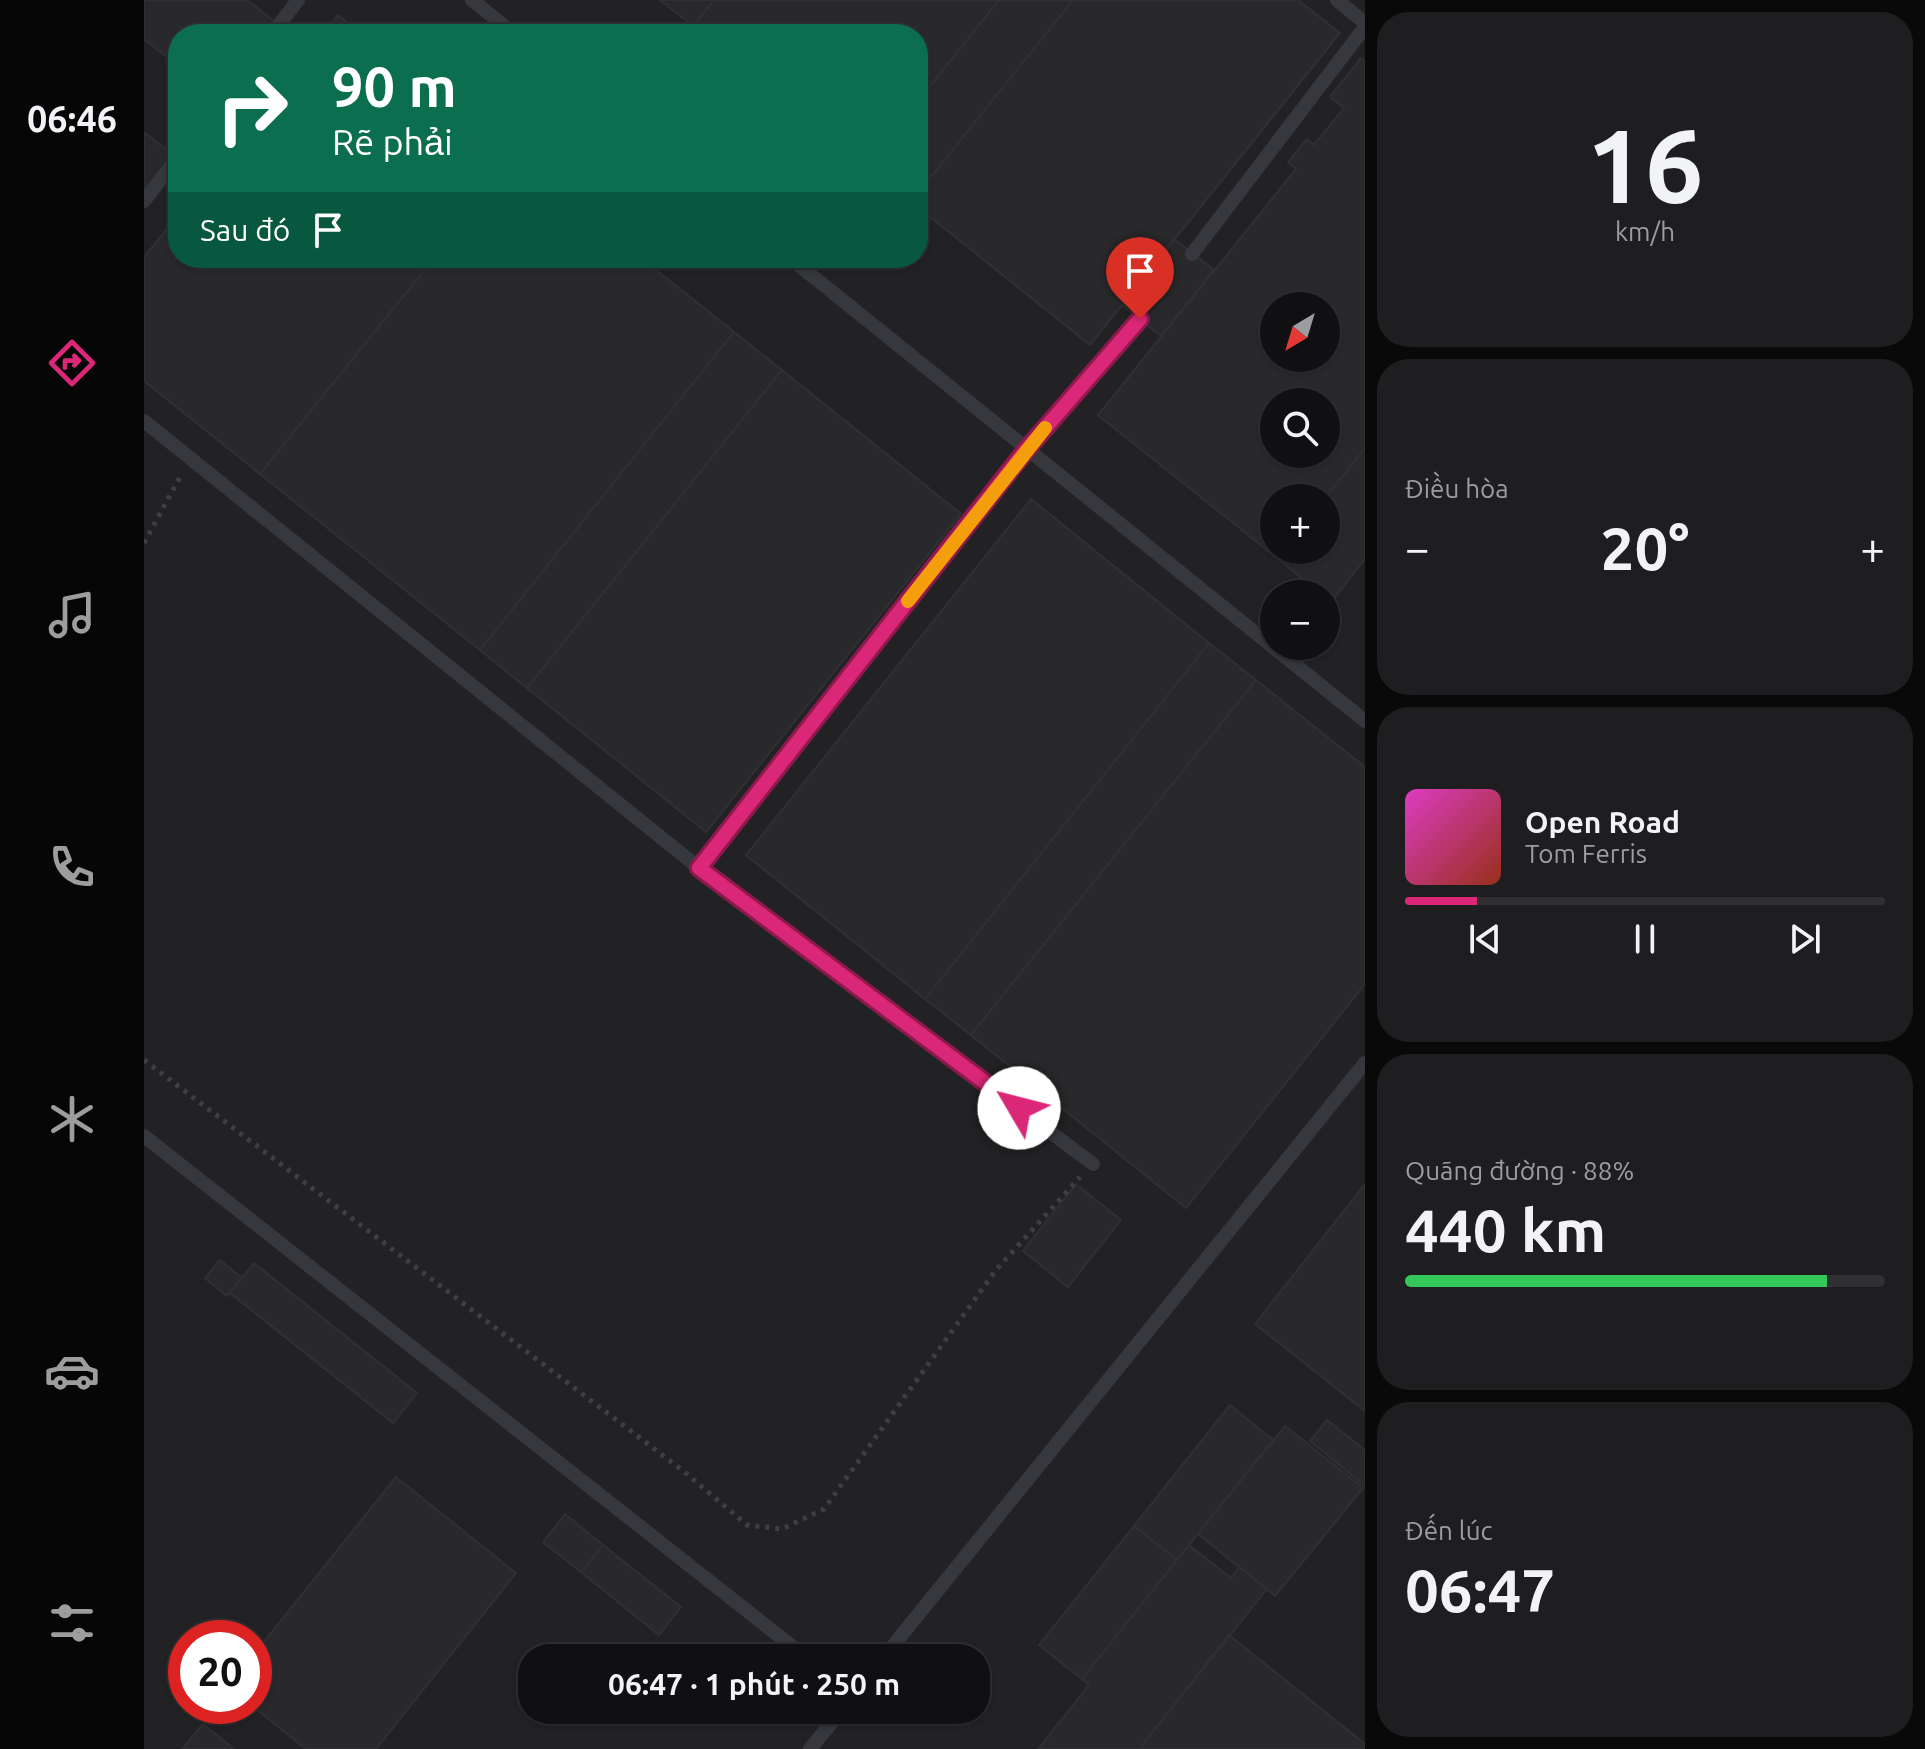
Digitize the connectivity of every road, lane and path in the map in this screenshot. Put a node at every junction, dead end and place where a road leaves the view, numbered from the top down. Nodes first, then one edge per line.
1 (298, 0) edge
2 (472, 0) edge
3 (1337, 0) edge
4 (280, 24) edge
5 (502, 24) edge
6 (1365, 25) edge
7 (168, 170) edge
8 (144, 201) edge
9 (1192, 254) dead end
10 (802, 268) edge
11 (1140, 319) dead end
12 (144, 421) edge
13 (1026, 450) junction
14 (190, 459) junction
15 (144, 543) edge
16 (1365, 721) edge
17 (699, 868) junction
18 (144, 1060) edge
19 (1365, 1063) edge
20 (144, 1136) edge
21 (1093, 1164) joint
22 (789, 1644) edge
23 (894, 1644) edge
24 (831, 1724) edge
25 (810, 1749) edge

1 - 4 lane
2 - 5 lane
3 - 6 lane
6 - 9 lane
7 - 8 lane
10 - 13 lane
11 - 13 lane
12 - 14 lane
13 - 16 lane
13 - 17 lane
14 - 15 path
14 - 17 lane
17 - 21 lane
18 - 21 path
19 - 23 lane
20 - 22 lane
24 - 25 lane

